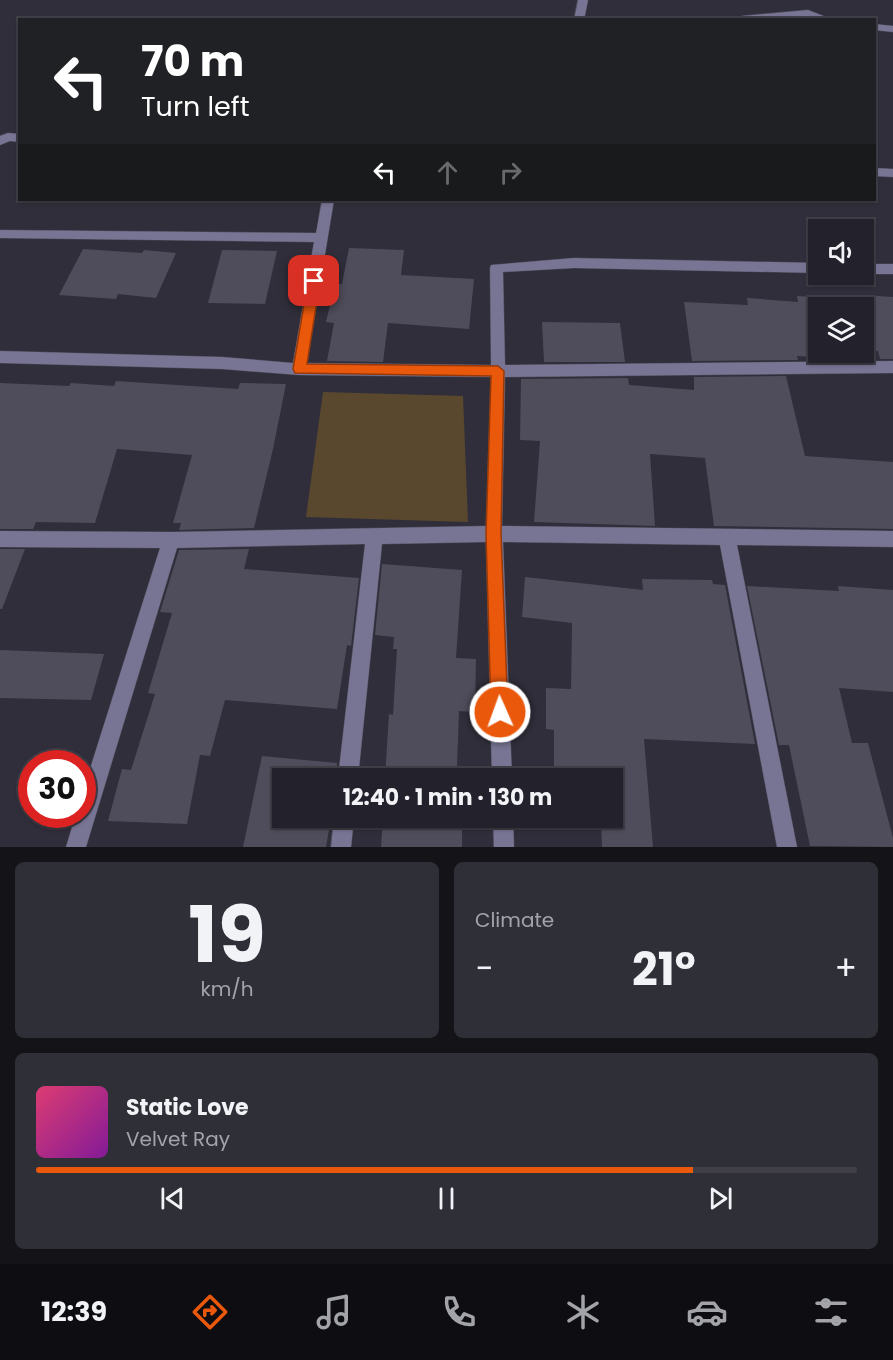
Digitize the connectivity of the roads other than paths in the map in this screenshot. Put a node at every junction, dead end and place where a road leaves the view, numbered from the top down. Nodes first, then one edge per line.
1 (583, 0) edge
2 (579, 18) edge
3 (755, 18) edge
4 (823, 18) edge
5 (876, 27) edge
6 (893, 29) edge
7 (18, 138) edge
8 (0, 141) edge
9 (876, 172) edge
10 (893, 172) edge
11 (328, 201) edge
12 (0, 234) edge
13 (321, 238) junction
14 (808, 268) edge
15 (874, 269) edge
16 (893, 269) edge
17 (0, 357) edge
18 (893, 367) edge
19 (299, 369) junction
20 (498, 371) junction
21 (494, 534) junction
22 (374, 538) junction
23 (728, 538) junction
24 (0, 539) edge
25 (893, 539) edge
26 (171, 540) junction
27 (349, 768) edge
28 (502, 768) edge
29 (343, 828) edge
30 (503, 828) edge
31 (76, 847) edge
32 (340, 847) edge
33 (504, 847) edge
34 (787, 847) edge

1 - 2 street
3 - 4 street
5 - 6 street
7 - 8 street
9 - 10 street
11 - 13 street
12 - 13 street
13 - 19 street
14 - 20 street
15 - 16 street
17 - 19 street
18 - 20 street
19 - 20 street
20 - 21 street
21 - 22 street
21 - 23 street
21 - 28 street
22 - 26 street
22 - 27 street
23 - 25 street
23 - 34 street
24 - 26 street
26 - 31 street
29 - 32 street
30 - 33 street

